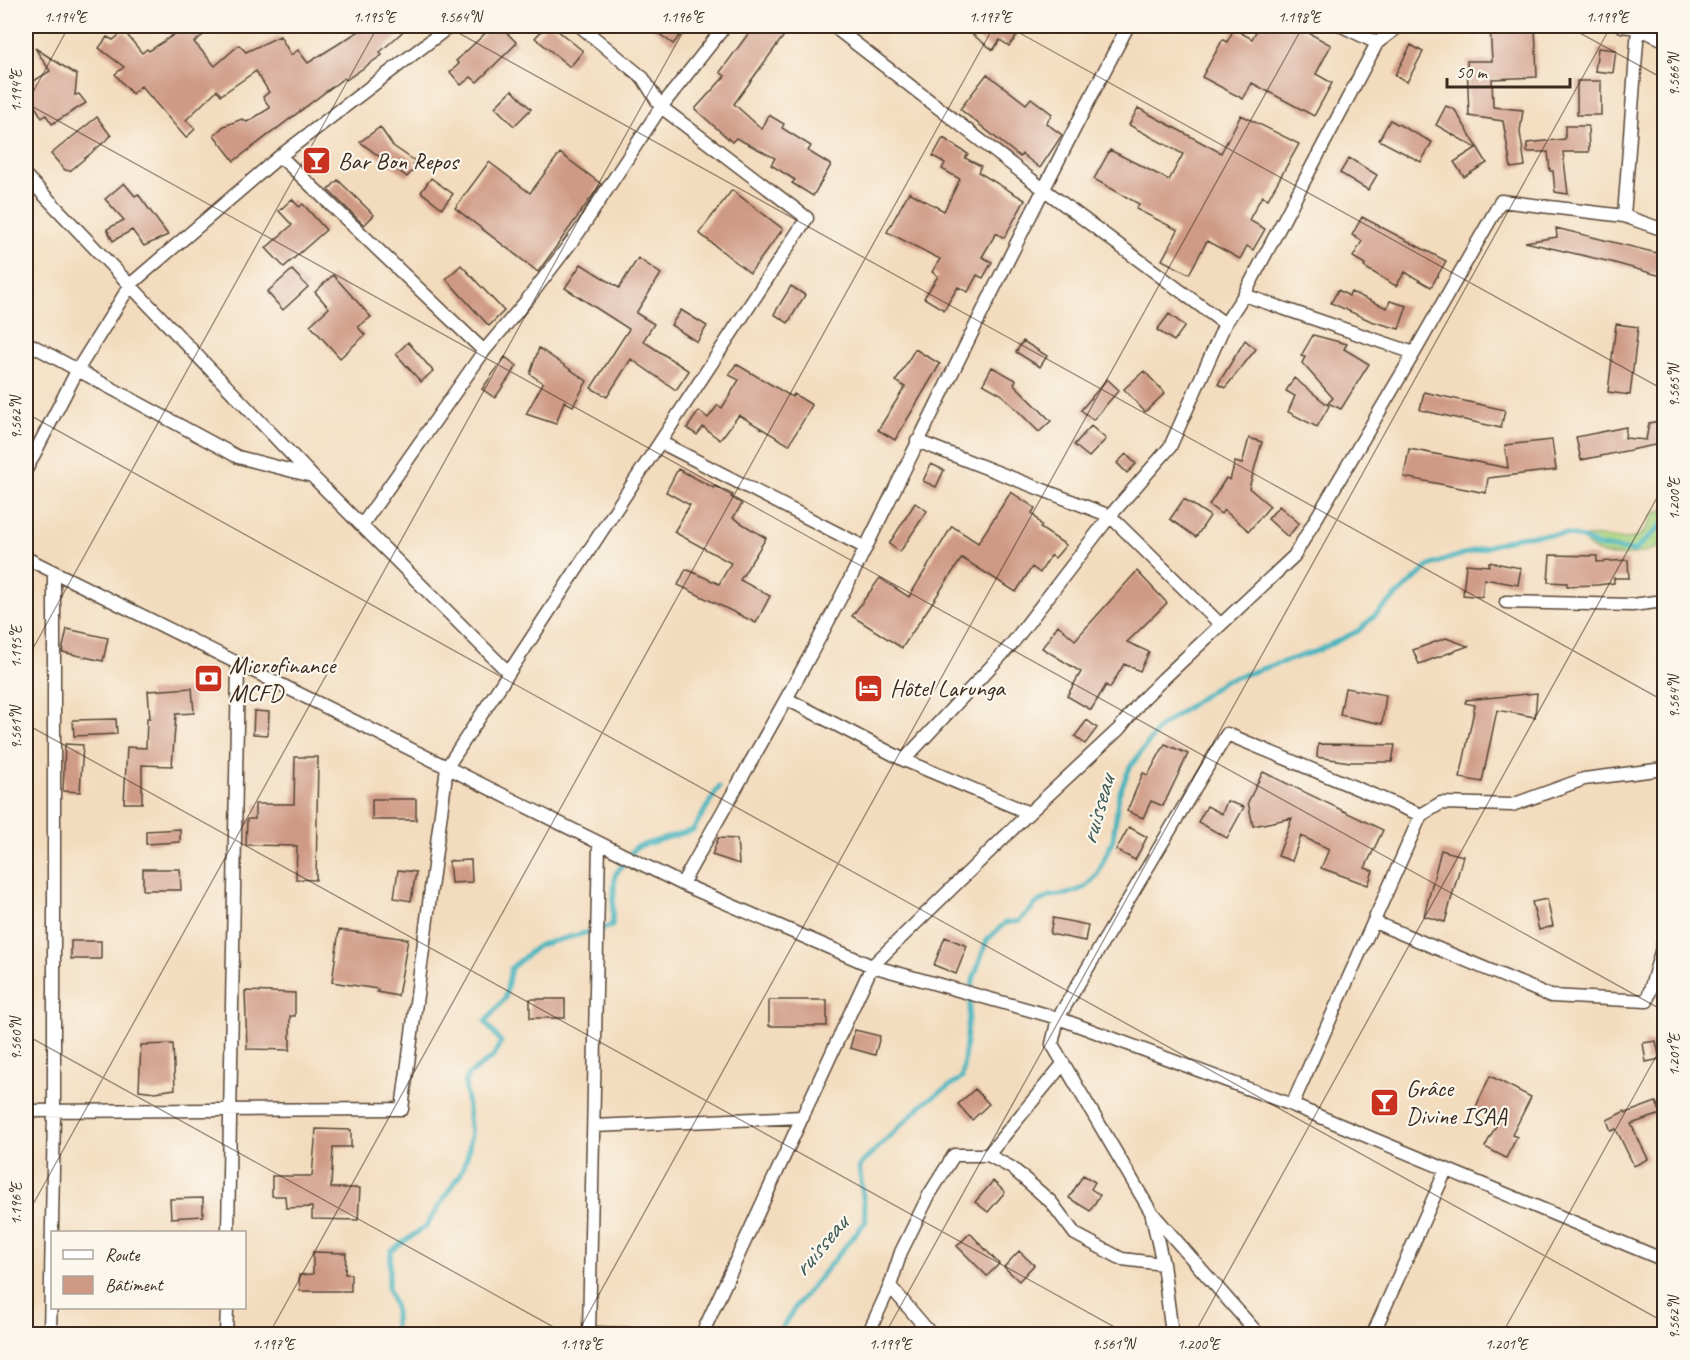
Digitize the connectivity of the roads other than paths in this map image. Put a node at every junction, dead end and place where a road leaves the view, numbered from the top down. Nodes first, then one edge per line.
1 (450, 26) edge
2 (580, 26) edge
3 (725, 26) edge
4 (833, 26) edge
5 (1128, 26) edge
6 (1342, 26) edge
7 (1399, 26) edge
8 (1622, 26) edge
9 (1638, 27) junction
10 (1665, 40) edge
11 (1377, 43) junction
12 (661, 107) junction
13 (280, 156) junction
14 (26, 176) edge
15 (1042, 188) junction
16 (1624, 216) junction
17 (1665, 230) edge
18 (131, 284) junction
19 (1244, 295) junction
20 (1225, 324) junction
21 (26, 342) edge
22 (484, 351) junction
23 (1414, 353) junction
24 (78, 369) junction
25 (917, 441) junction
26 (662, 443) junction
27 (26, 470) edge
28 (313, 477) junction
29 (1110, 516) junction
30 (362, 525) junction
31 (866, 548) junction
32 (26, 558) edge
33 (54, 572) junction
34 (1665, 601) edge
35 (1506, 602) dead end
36 (1220, 624) junction
37 (238, 665) junction
38 (509, 673) junction
39 (787, 699) junction
40 (904, 760) junction
41 (447, 767) junction
42 (1665, 769) edge
43 (1029, 813) junction
44 (1421, 815) junction
45 (599, 843) junction
46 (682, 884) junction
47 (1374, 922) junction
48 (1665, 941) edge
49 (872, 966) junction
50 (1058, 1018) junction
51 (1063, 1064) junction
52 (1292, 1105) junction
53 (26, 1111) edge
54 (230, 1111) junction
55 (54, 1113) junction
56 (803, 1117) junction
57 (594, 1126) junction
58 (988, 1155) junction
59 (1446, 1170) junction
60 (1151, 1212) junction
61 (52, 1231) edge
62 (228, 1231) edge
63 (1665, 1260) edge
64 (1163, 1264) junction
65 (51, 1280) edge
66 (890, 1286) junction
67 (227, 1309) edge
68 (589, 1334) edge
69 (50, 1335) edge
70 (226, 1335) edge
71 (628, 1335) edge
72 (702, 1335) edge
73 (868, 1335) edge
74 (931, 1335) edge
75 (1173, 1335) edge
76 (1258, 1335) edge
77 (1373, 1335) edge

1 - 13 street
2 - 12 street
3 - 12 street
4 - 15 street
5 - 15 street
6 - 11 street
7 - 11 street
8 - 9 street
9 - 10 street
9 - 16 street
11 - 19 street
12 - 22 street
12 - 26 street
13 - 18 street
13 - 22 street
14 - 18 street
15 - 20 street
15 - 25 street
16 - 17 street
16 - 23 street
18 - 24 street
18 - 28 street
19 - 20 street
19 - 23 street
20 - 29 street
21 - 24 street
22 - 30 street
23 - 36 street
24 - 27 street
24 - 28 street
25 - 29 street
25 - 31 street
26 - 31 street
26 - 38 street
28 - 30 street
29 - 36 street
29 - 40 street
30 - 38 street
31 - 39 street
32 - 33 street
33 - 37 street
33 - 55 street
34 - 35 street
36 - 43 street
37 - 41 street
37 - 54 street
38 - 41 street
39 - 40 street
39 - 46 street
40 - 43 street
41 - 45 street
41 - 54 street
42 - 44 street
43 - 49 street
44 - 47 street
44 - 50 street
45 - 46 street
45 - 57 street
46 - 49 street
47 - 48 street
47 - 52 street
49 - 50 street
49 - 56 street
50 - 51 street
50 - 52 street
51 - 58 street
51 - 60 street
52 - 59 street
53 - 55 street
54 - 55 street
54 - 62 street
55 - 61 street
56 - 57 street
56 - 72 street
57 - 68 street
58 - 64 street
58 - 66 street
59 - 63 street
59 - 77 street
60 - 64 street
60 - 76 street
64 - 75 street
65 - 69 street
66 - 73 street
66 - 74 street
67 - 70 street
68 - 71 street

